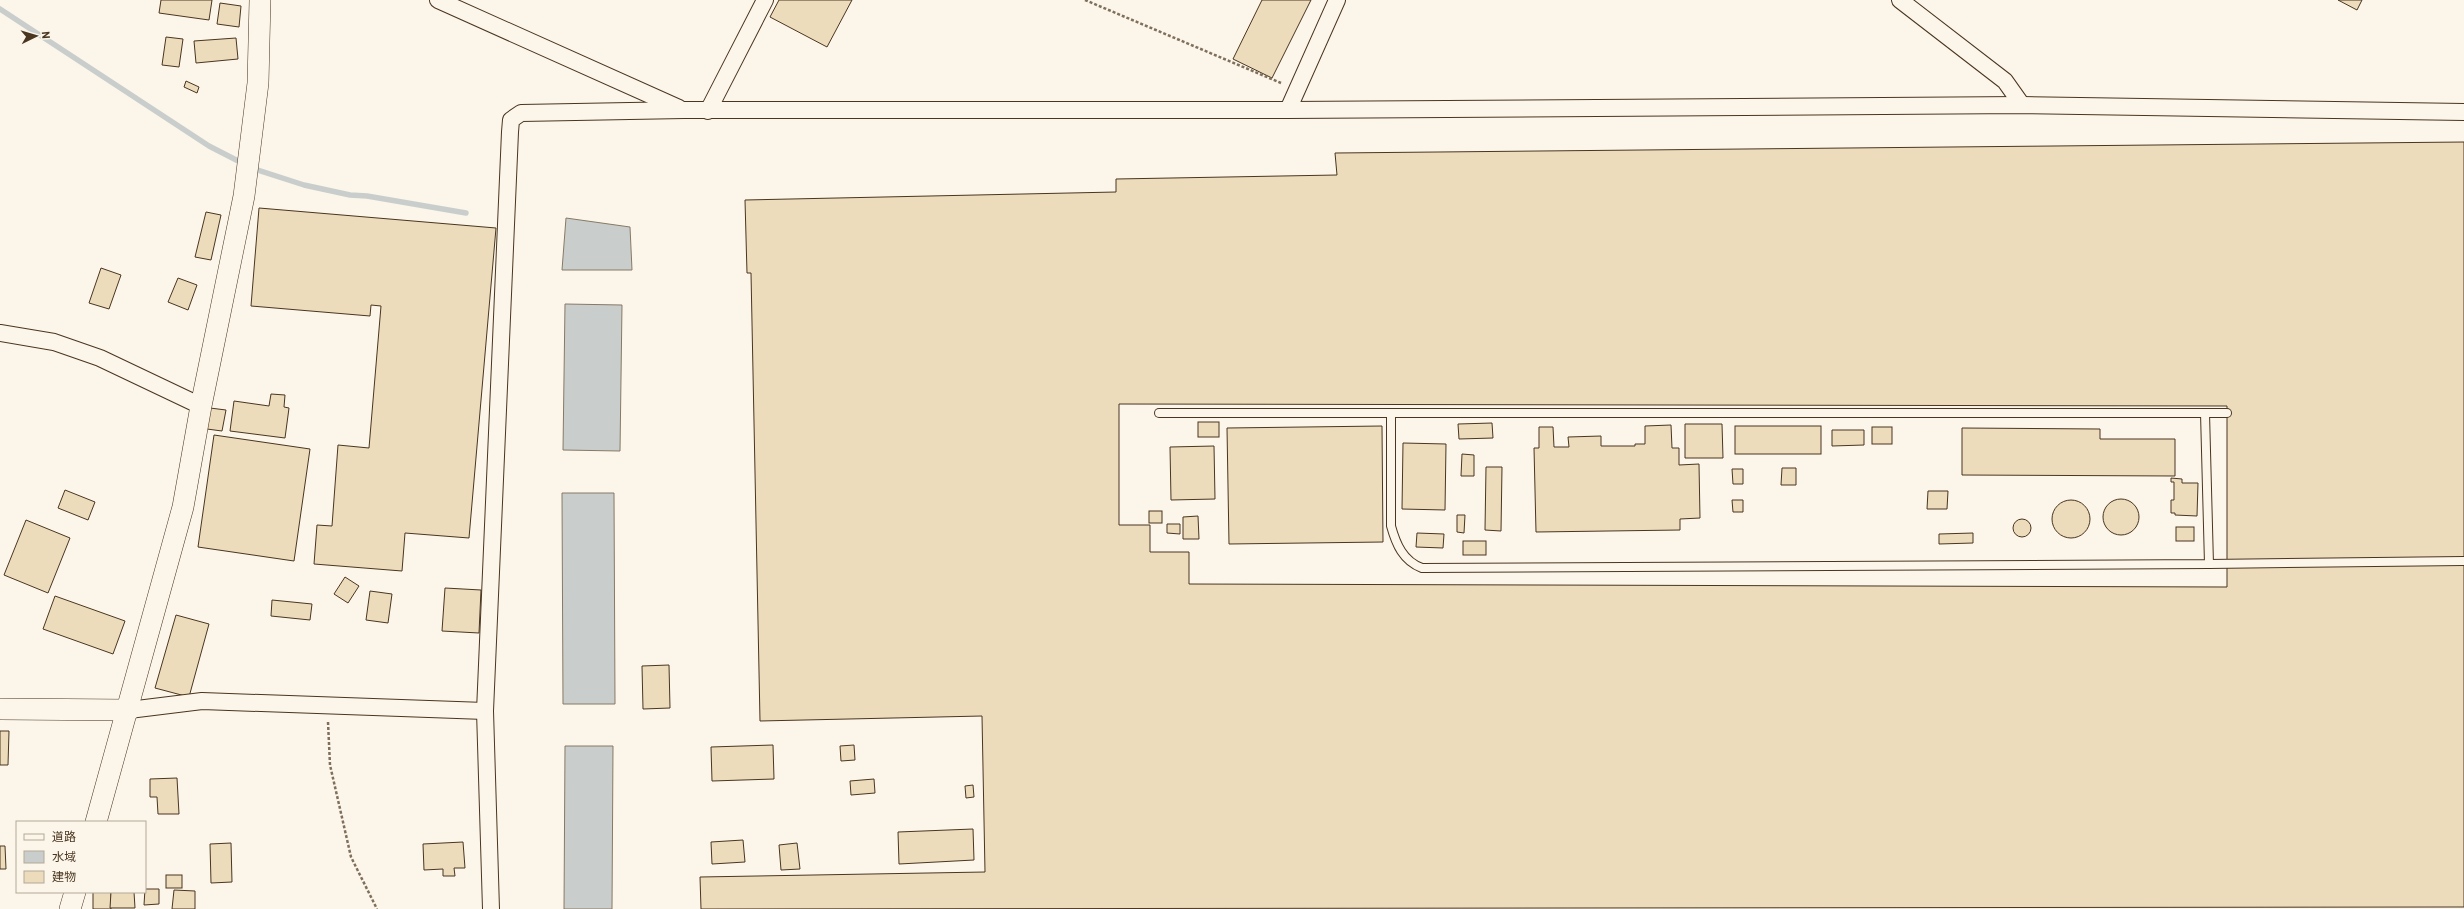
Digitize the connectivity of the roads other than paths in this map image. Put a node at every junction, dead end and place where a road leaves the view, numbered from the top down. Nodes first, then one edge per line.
1 (260, 0) edge
2 (438, 0) edge
3 (765, 0) edge
4 (1337, 0) edge
5 (1900, 0) edge
6 (2022, 105) junction
7 (684, 110) junction
8 (1288, 110) junction
9 (708, 111) junction
10 (2464, 112) edge
11 (0, 334) edge
12 (201, 406) junction
13 (1159, 413) dead end
14 (1391, 413) junction
15 (2206, 413) junction
16 (2227, 413) dead end
17 (2464, 561) edge
18 (2209, 564) junction
19 (0, 709) edge
20 (128, 710) junction
21 (485, 711) junction
22 (96, 821) edge
23 (75, 893) edge
24 (70, 909) edge
25 (491, 909) edge

1 - 12 street
2 - 7 street
3 - 9 street
4 - 8 street
5 - 6 street
6 - 8 street
6 - 10 street
7 - 9 street
7 - 21 street
8 - 9 street
11 - 12 street
12 - 20 street
13 - 14 lane
14 - 15 lane
14 - 18 lane
15 - 16 lane
15 - 18 lane
17 - 18 lane
19 - 20 street
20 - 21 street
20 - 22 street
21 - 25 street
23 - 24 street

